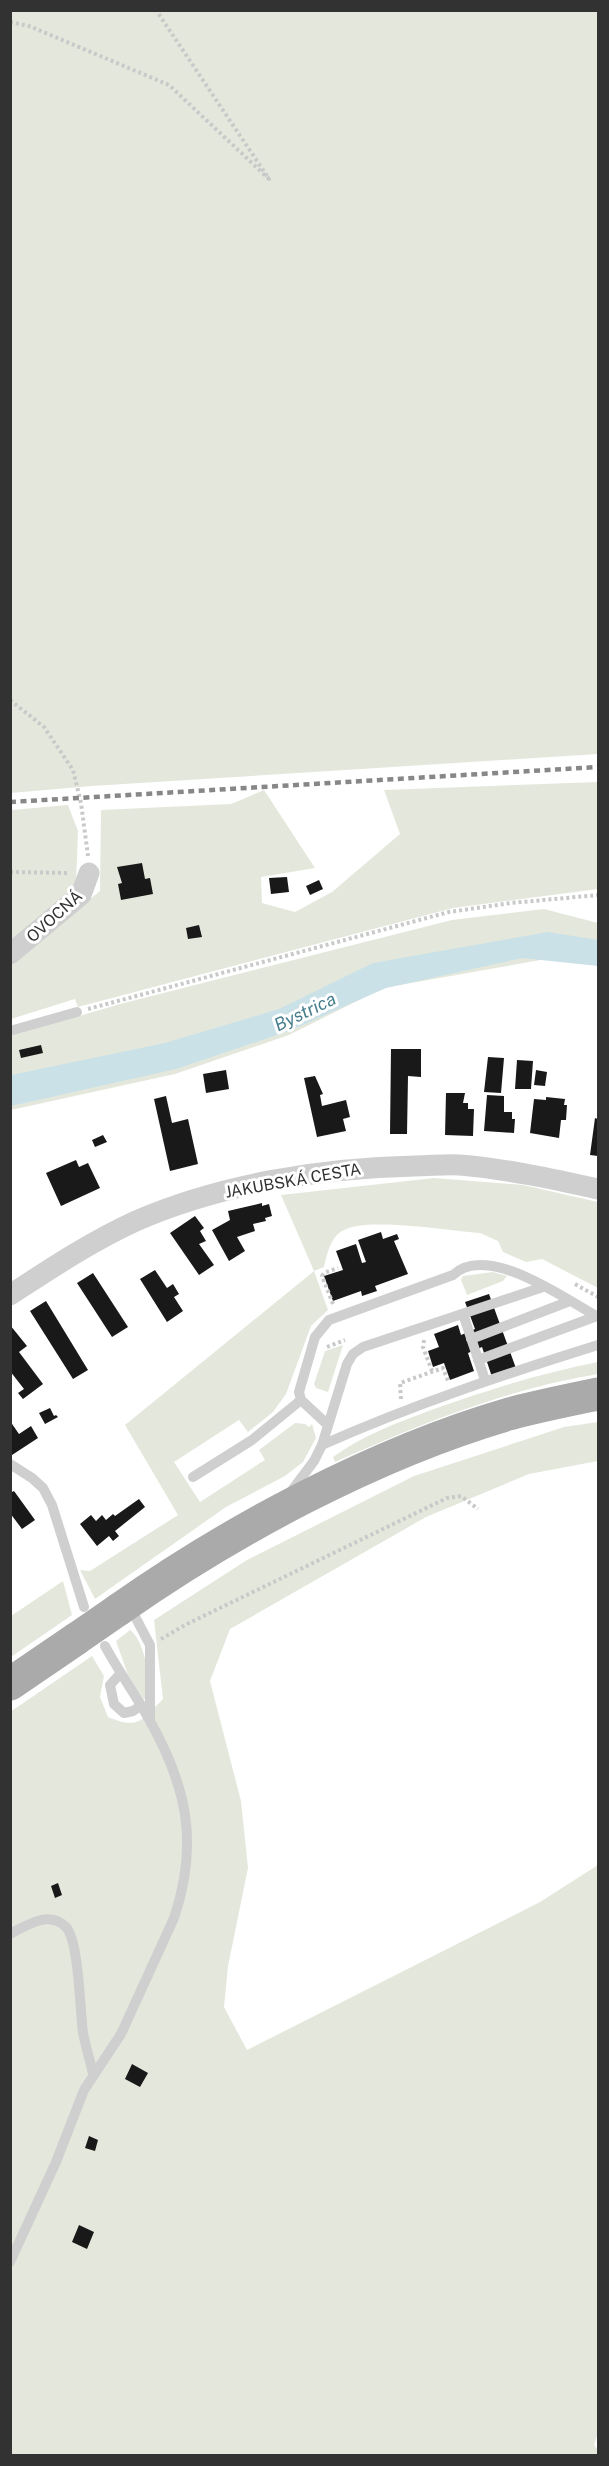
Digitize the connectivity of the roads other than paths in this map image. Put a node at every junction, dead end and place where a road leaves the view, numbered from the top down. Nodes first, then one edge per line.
1 (89, 873) road end
2 (10, 954) edge
3 (77, 1012) road end
4 (10, 1031) edge
5 (598, 1189) edge
6 (543, 1287) junction
7 (10, 1295) edge
8 (570, 1301) junction
9 (463, 1314) junction
10 (598, 1316) edge
11 (471, 1339) junction
12 (598, 1345) edge
13 (478, 1360) junction
14 (485, 1380) junction
15 (598, 1394) edge
16 (301, 1400) junction
17 (328, 1425) junction
18 (322, 1445) junction
19 (10, 1464) edge
20 (193, 1478) dead end
21 (276, 1513) junction
22 (84, 1607) dead end
23 (123, 1607) junction
24 (91, 1642) junction
25 (120, 1674) junction
26 (10, 1684) edge
27 (140, 1706) junction
28 (150, 1721) junction
29 (10, 1934) edge
30 (93, 2074) junction
31 (10, 2262) edge

1 - 2 street, OVOCNÁ
3 - 4 lane
5 - 7 street, JAKUBSKÁ CESTA
6 - 8 lane
6 - 9 lane
6 - 16 lane
8 - 10 lane
8 - 11 lane
9 - 11 lane
9 - 17 lane
10 - 13 lane
11 - 13 lane
12 - 14 lane
13 - 14 lane
14 - 18 lane
15 - 21 main road
16 - 17 lane
16 - 20 lane
17 - 18 lane
18 - 21 lane
19 - 22 lane
21 - 23 main road
23 - 24 main road, bridge
23 - 28 lane
24 - 25 lane
24 - 26 main road
25 - 27 lane
25 - 27 lane
27 - 28 lane
28 - 30 lane
29 - 30 lane
30 - 31 lane

